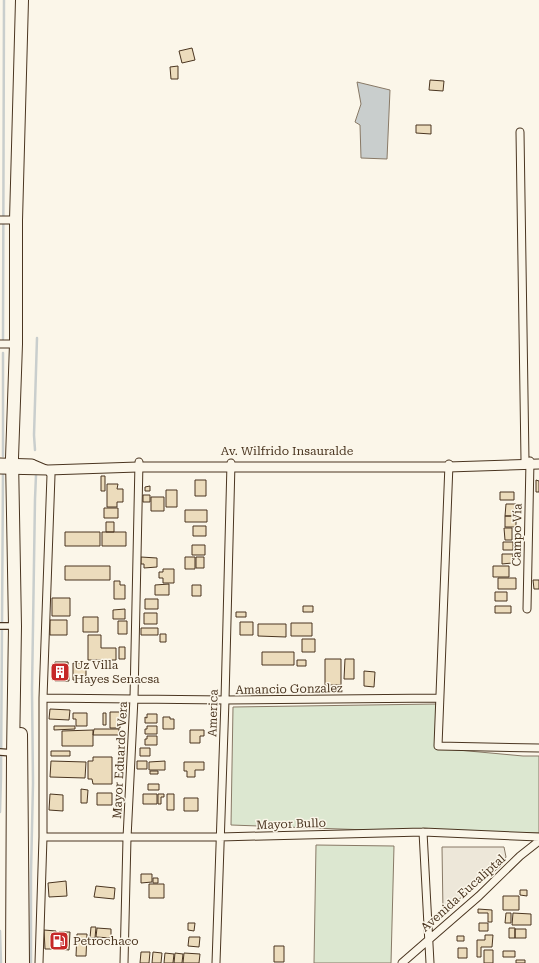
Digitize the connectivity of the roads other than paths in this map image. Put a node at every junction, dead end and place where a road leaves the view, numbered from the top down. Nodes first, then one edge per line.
1 (22, 0) edge
2 (27, 0) edge
3 (520, 132) dead end
4 (0, 220) edge
5 (16, 220) junction
6 (0, 344) edge
7 (16, 344) junction
8 (533, 462) edge
9 (34, 464) junction
10 (138, 464) junction
11 (231, 465) junction
12 (448, 465) junction
13 (10, 466) edge
14 (48, 470) junction
15 (527, 609) dead end
16 (7, 626) edge
17 (43, 698) junction
18 (134, 698) junction
19 (439, 698) junction
20 (225, 700) junction
21 (539, 748) edge
22 (6, 752) edge
23 (423, 832) junction
24 (43, 837) junction
25 (220, 837) junction
26 (539, 837) edge
27 (127, 838) junction
28 (539, 841) edge
29 (429, 938) junction
30 (12, 963) edge
31 (23, 963) edge
32 (40, 963) edge
33 (124, 963) edge
34 (216, 963) edge
35 (402, 963) edge
36 (430, 963) edge

1 - 5 highway
2 - 13 highway
3 - 8 street, Campo Vía
4 - 5 street
5 - 7 highway
6 - 7 street
7 - 13 highway
8 - 12 street, Av. Wilfrido Insauralde
8 - 15 street, Campo Vía
9 - 10 street, Av. Wilfrido Insauralde
9 - 13 street, Av. Wilfrido Insauralde
9 - 14 street
10 - 11 street, Av. Wilfrido Insauralde
10 - 14 street
10 - 18 street, Mayor Eduardo Vera
11 - 12 street, Av. Wilfrido Insauralde
11 - 20 street, America
12 - 19 street
13 - 14 street
13 - 16 highway
13 - 31 highway
14 - 17 street
16 - 22 highway
17 - 18 street, Amancio Gonzalez
17 - 24 street
18 - 20 street, Amancio Gonzalez
18 - 27 street, Mayor Eduardo Vera
19 - 20 street, Amancio Gonzalez
19 - 21 street
20 - 25 street, America
22 - 30 highway
23 - 25 street, Mayor Bullo
23 - 26 street, Mayor Bullo
23 - 29 street
24 - 27 street, Mayor Bullo
24 - 32 street
25 - 27 street, Mayor Bullo
25 - 34 street, America
27 - 33 street, Mayor Eduardo Vera
28 - 29 street, Avenida Eucaliptal
29 - 35 street, Avenida Eucaliptal
29 - 36 street

